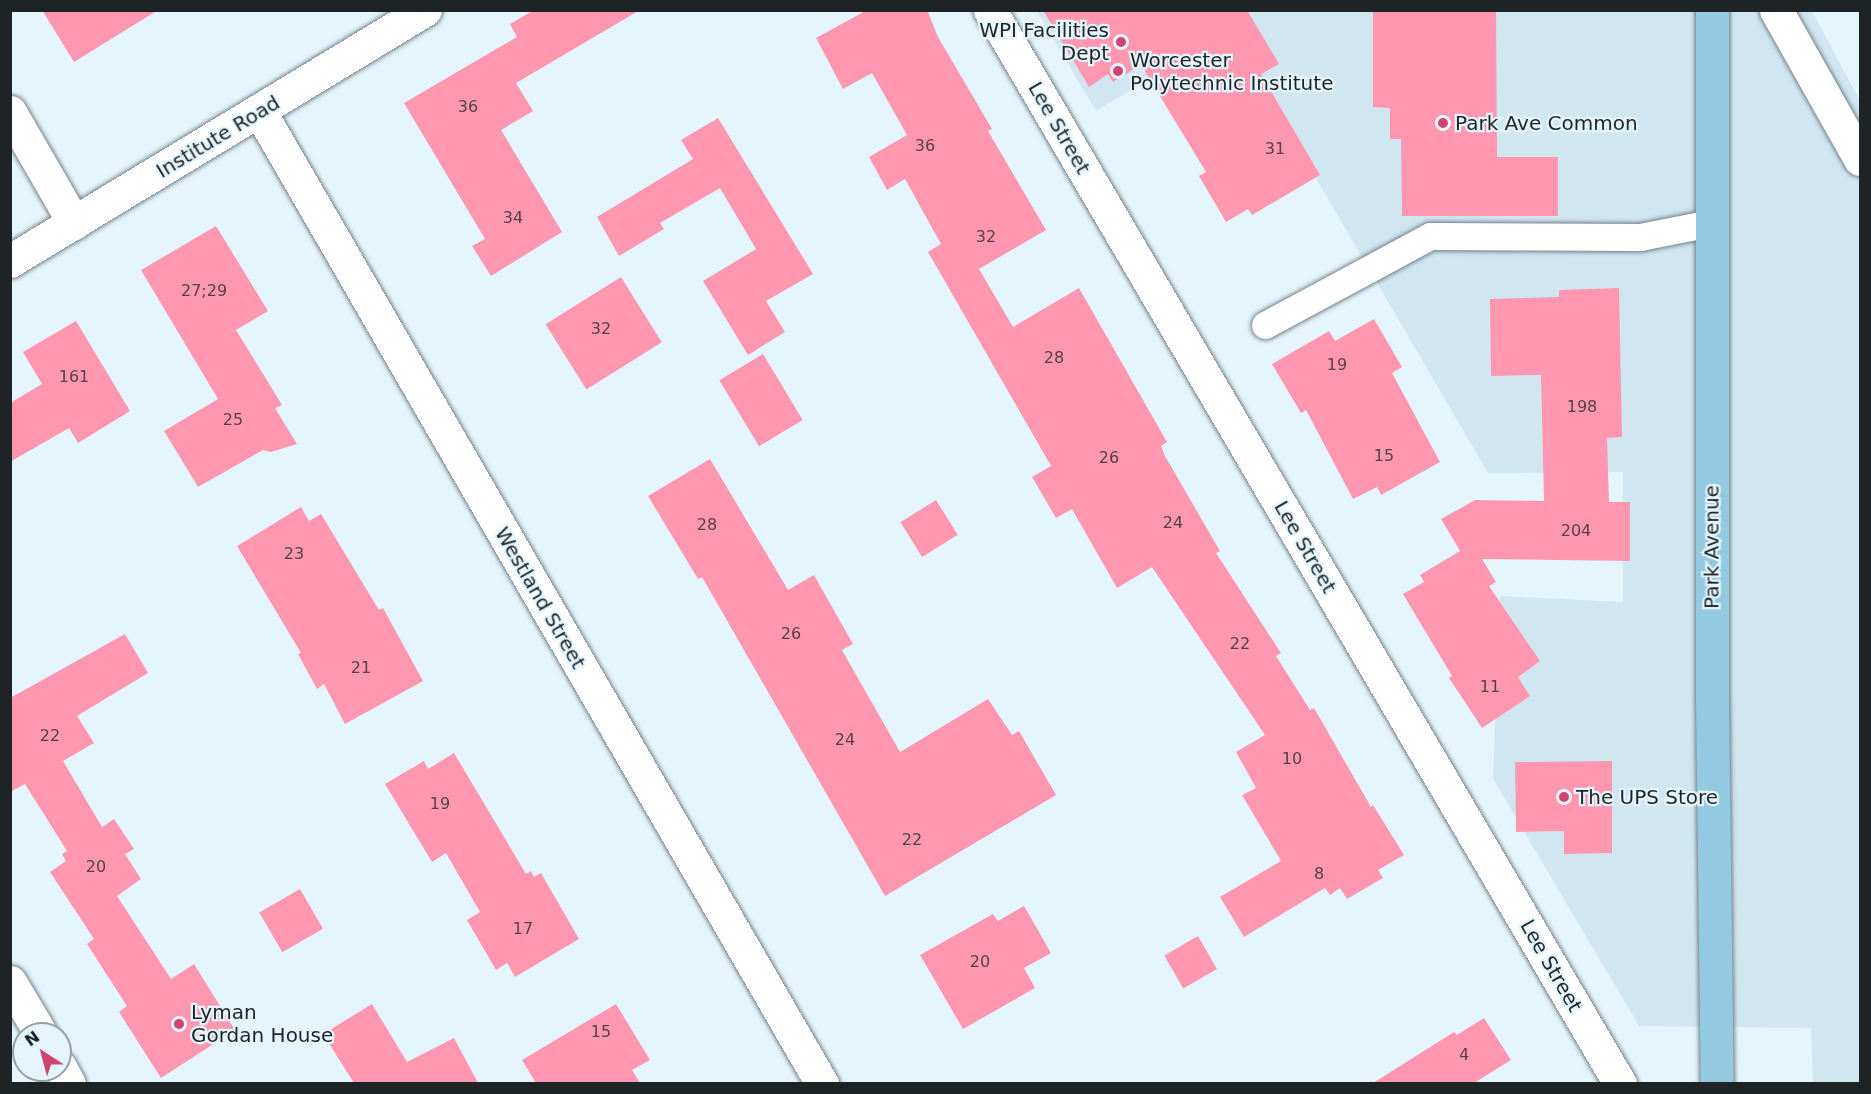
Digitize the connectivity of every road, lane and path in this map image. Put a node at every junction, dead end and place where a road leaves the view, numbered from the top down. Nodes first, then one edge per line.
1 (425, 10) edge
2 (990, 10) edge
3 (1712, 10) edge
4 (1776, 10) edge
5 (10, 112) edge
6 (260, 112) junction
7 (1860, 159) edge
8 (74, 223) junction
9 (1711, 223) junction
10 (10, 261) edge
11 (1265, 325) dead end
12 (10, 982) edge
13 (34, 1022) edge
14 (822, 1083) edge
15 (1620, 1083) edge
16 (1717, 1083) edge

1 - 6 street, Institute Road
2 - 15 street, Lee Street
3 - 9 main road, Park Avenue
4 - 7 street
5 - 8 street
6 - 8 street, Institute Road
6 - 14 street, Westland Street
8 - 10 street, Institute Road
9 - 11 lane
9 - 16 main road, Park Avenue
12 - 13 street

